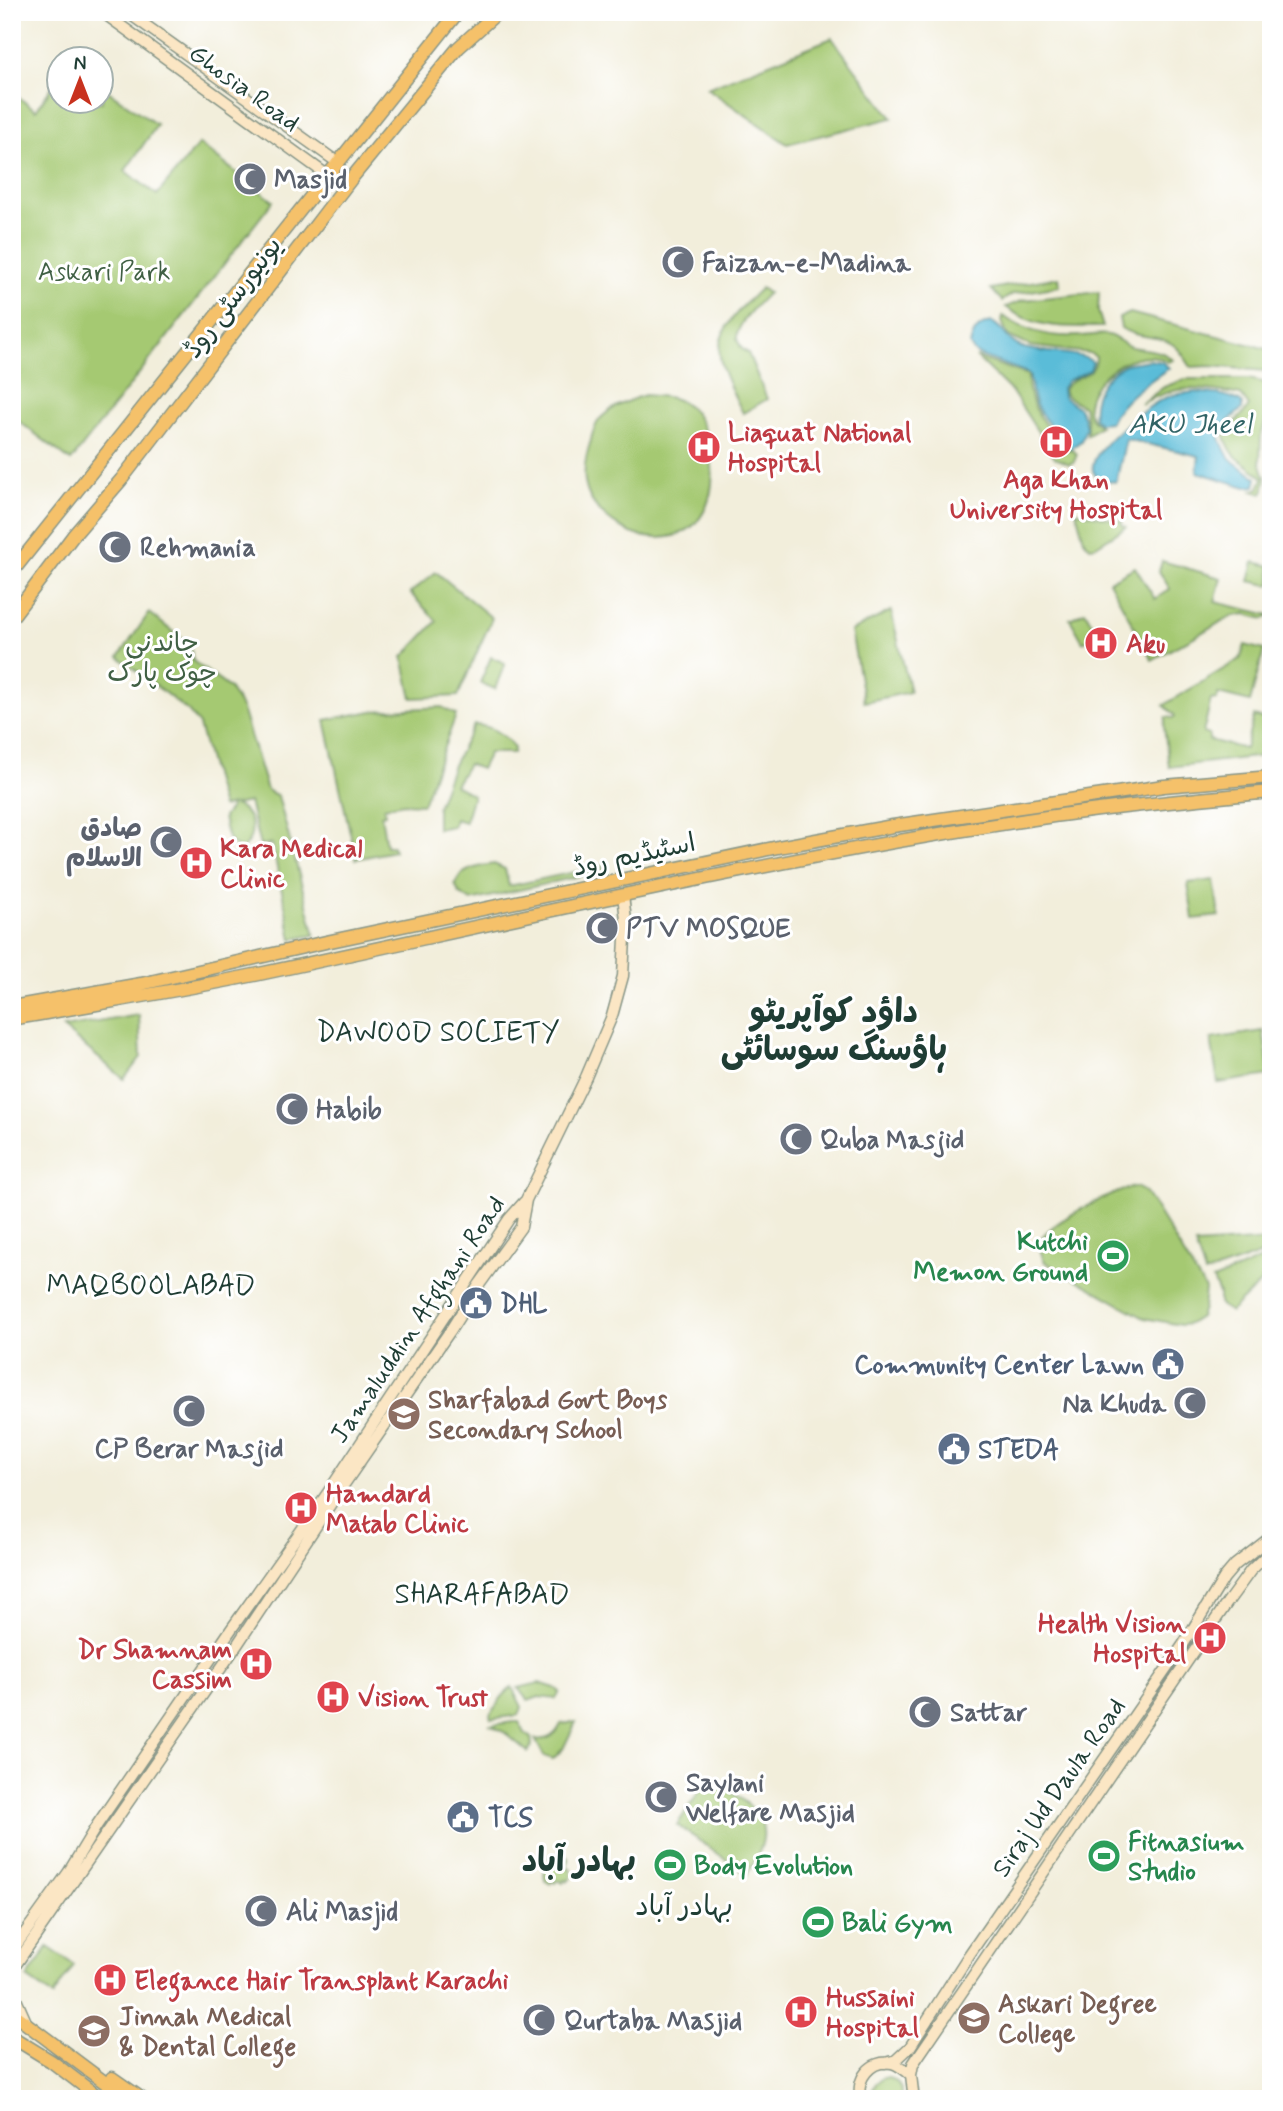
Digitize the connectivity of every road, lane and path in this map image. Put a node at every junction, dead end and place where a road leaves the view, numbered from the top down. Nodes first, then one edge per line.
1 (102, 12) edge
2 (127, 12) edge
3 (458, 12) edge
4 (490, 15) edge
5 (337, 162) junction
6 (327, 175) junction
7 (12, 572) edge
8 (12, 617) edge
9 (1271, 777) edge
10 (1271, 792) edge
11 (893, 826) junction
12 (897, 841) junction
13 (623, 894) junction
14 (453, 915) junction
15 (456, 930) junction
16 (12, 1007) edge
17 (12, 1020) edge
18 (526, 1200) junction
19 (1271, 1537) edge
20 (1271, 1551) edge
21 (986, 1931) junction
22 (998, 1939) junction
23 (12, 1951) edge
24 (12, 1970) edge
25 (12, 1990) edge
26 (12, 2013) edge
27 (27, 2024) junction
28 (12, 2037) edge
29 (886, 2063) junction
30 (89, 2071) junction
31 (911, 2075) junction
32 (78, 2082) junction
33 (86, 2099) edge
34 (101, 2099) edge
35 (127, 2099) edge
36 (142, 2099) edge
37 (862, 2099) edge
38 (911, 2099) edge

1 - 6 main road, Ghosia Road
2 - 5 main road
3 - 5 main road, یونیورسٹی روڈ
4 - 8 main road, یونیورسٹی روڈ
5 - 6 main road, یونیورسٹی روڈ
6 - 7 main road, یونیورسٹی روڈ
9 - 11 main road, اسٹیڈیم روڈ
10 - 12 main road, اسٹیڈیم روڈ
11 - 12 main road
11 - 14 main road, اسٹیڈیم روڈ
12 - 13 main road, اسٹیڈیم روڈ
13 - 15 main road, اسٹیڈیم روڈ
13 - 18 main road
14 - 15 main road
14 - 16 main road, اسٹیڈیم روڈ
15 - 17 main road, اسٹیڈیم روڈ
18 - 23 main road, Jamaluddin Afghani Road
18 - 24 main road, Jamaluddin Afghani Road
19 - 21 main road, Siraj Ud Daula Road
20 - 22 main road, Siraj Ud Daula Road
21 - 22 main road
21 - 29 main road, Siraj Ud Daula Road
22 - 31 main road, Siraj Ud Daula Road
25 - 27 main road
26 - 27 main road
27 - 30 main road
28 - 32 main road
29 - 31 main road
29 - 37 main road, Siraj Ud Daula Road
30 - 35 main road
30 - 36 main road
31 - 38 main road
32 - 33 main road
32 - 34 main road

